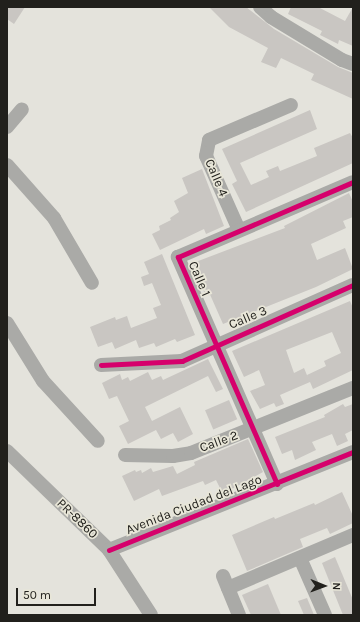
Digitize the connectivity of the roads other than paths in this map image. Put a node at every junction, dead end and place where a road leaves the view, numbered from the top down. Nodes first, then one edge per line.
1 (260, 7) edge
2 (353, 64) edge
3 (291, 105) dead end
4 (22, 109) dead end
5 (7, 126) edge
6 (7, 165) edge
7 (353, 182) edge
8 (239, 230) junction
9 (92, 283) dead end
10 (353, 285) edge
11 (7, 323) edge
12 (214, 345) junction
13 (102, 364) dead end
14 (353, 388) edge
15 (253, 430) junction
16 (98, 441) dead end
17 (7, 451) edge
18 (353, 452) edge
19 (125, 455) dead end
20 (277, 484) junction
21 (353, 534) edge
22 (109, 550) junction
23 (300, 558) junction
24 (151, 615) edge
25 (239, 615) edge
26 (325, 615) edge

1 - 2 street
3 - 8 street, Calle 4
4 - 5 street
6 - 9 street
7 - 8 street, Calle 1
8 - 12 street, Calle 1
10 - 12 street, Calle 3
11 - 16 street
12 - 13 street, Calle 3
12 - 15 street, Calle 1
14 - 15 street, Calle 2
15 - 19 street, Calle 2
15 - 20 street, Calle 1
17 - 22 street, PR-8860 / PR-8860
18 - 20 street, Avenida Ciudad del Lago
20 - 22 street, Avenida Ciudad del Lago
21 - 23 street
22 - 24 street, PR-8860 / PR-8860
23 - 25 street
23 - 26 street

